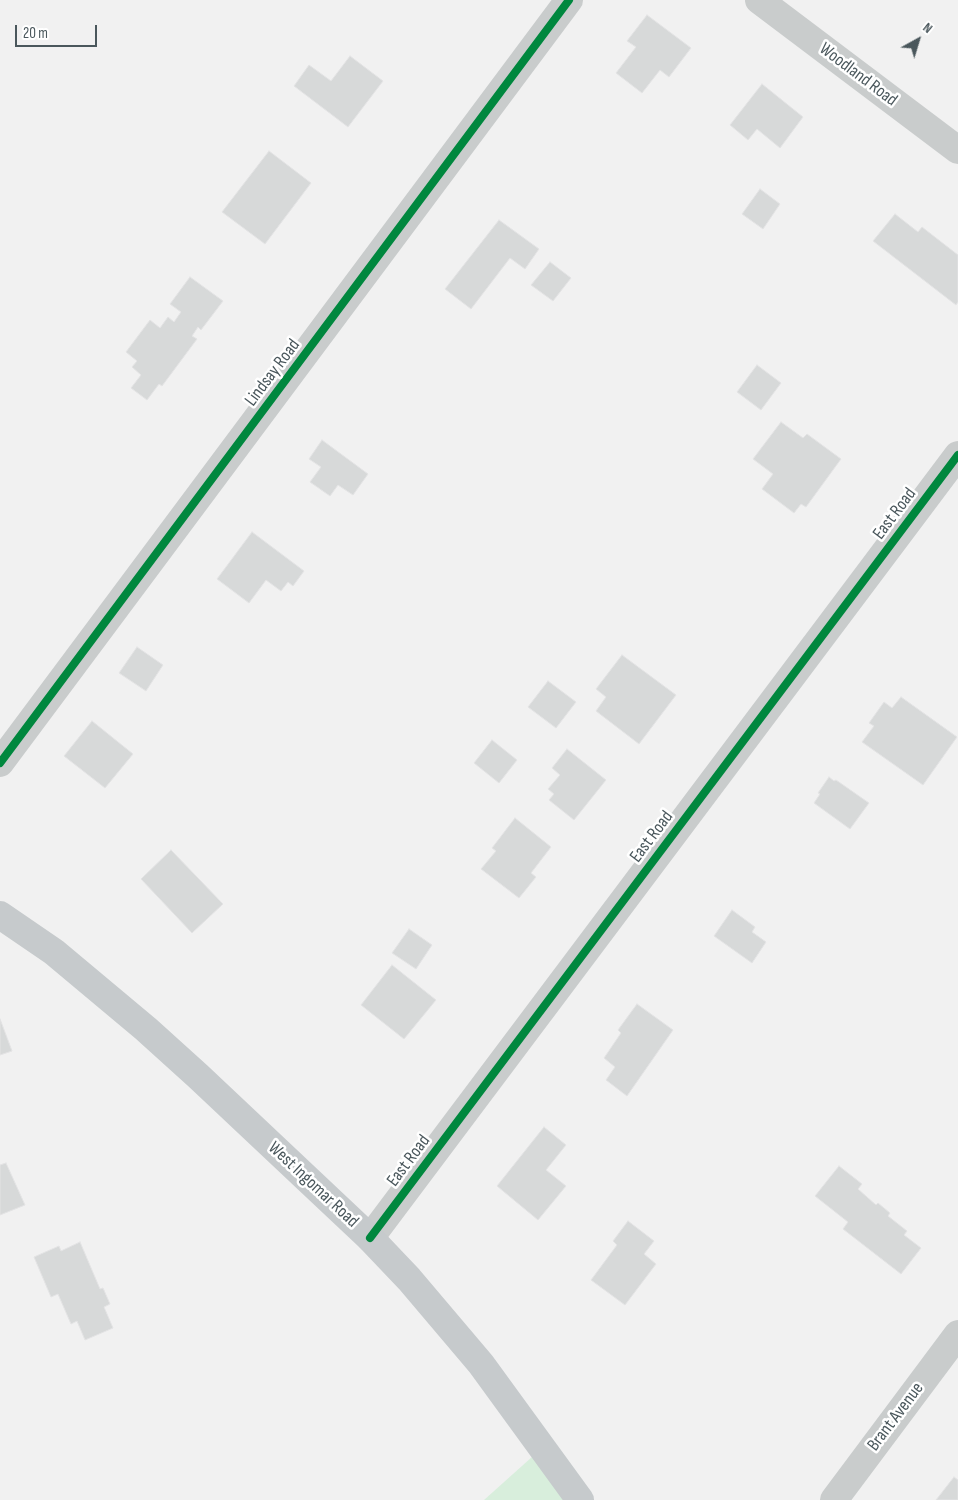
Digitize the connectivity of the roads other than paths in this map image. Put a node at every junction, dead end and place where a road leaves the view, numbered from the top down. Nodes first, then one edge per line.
1 (569, 0) edge
2 (759, 0) edge
3 (958, 150) edge
4 (958, 455) edge
5 (0, 763) edge
6 (0, 915) edge
7 (370, 1238) junction
8 (958, 1334) edge
9 (580, 1500) edge
10 (834, 1500) edge

1 - 5 street, Lindsay Road
2 - 3 street, Woodland Road
4 - 7 street, East Road
6 - 7 main road, West Ingomar Road
7 - 9 main road, West Ingomar Road
8 - 10 street, Brant Avenue

